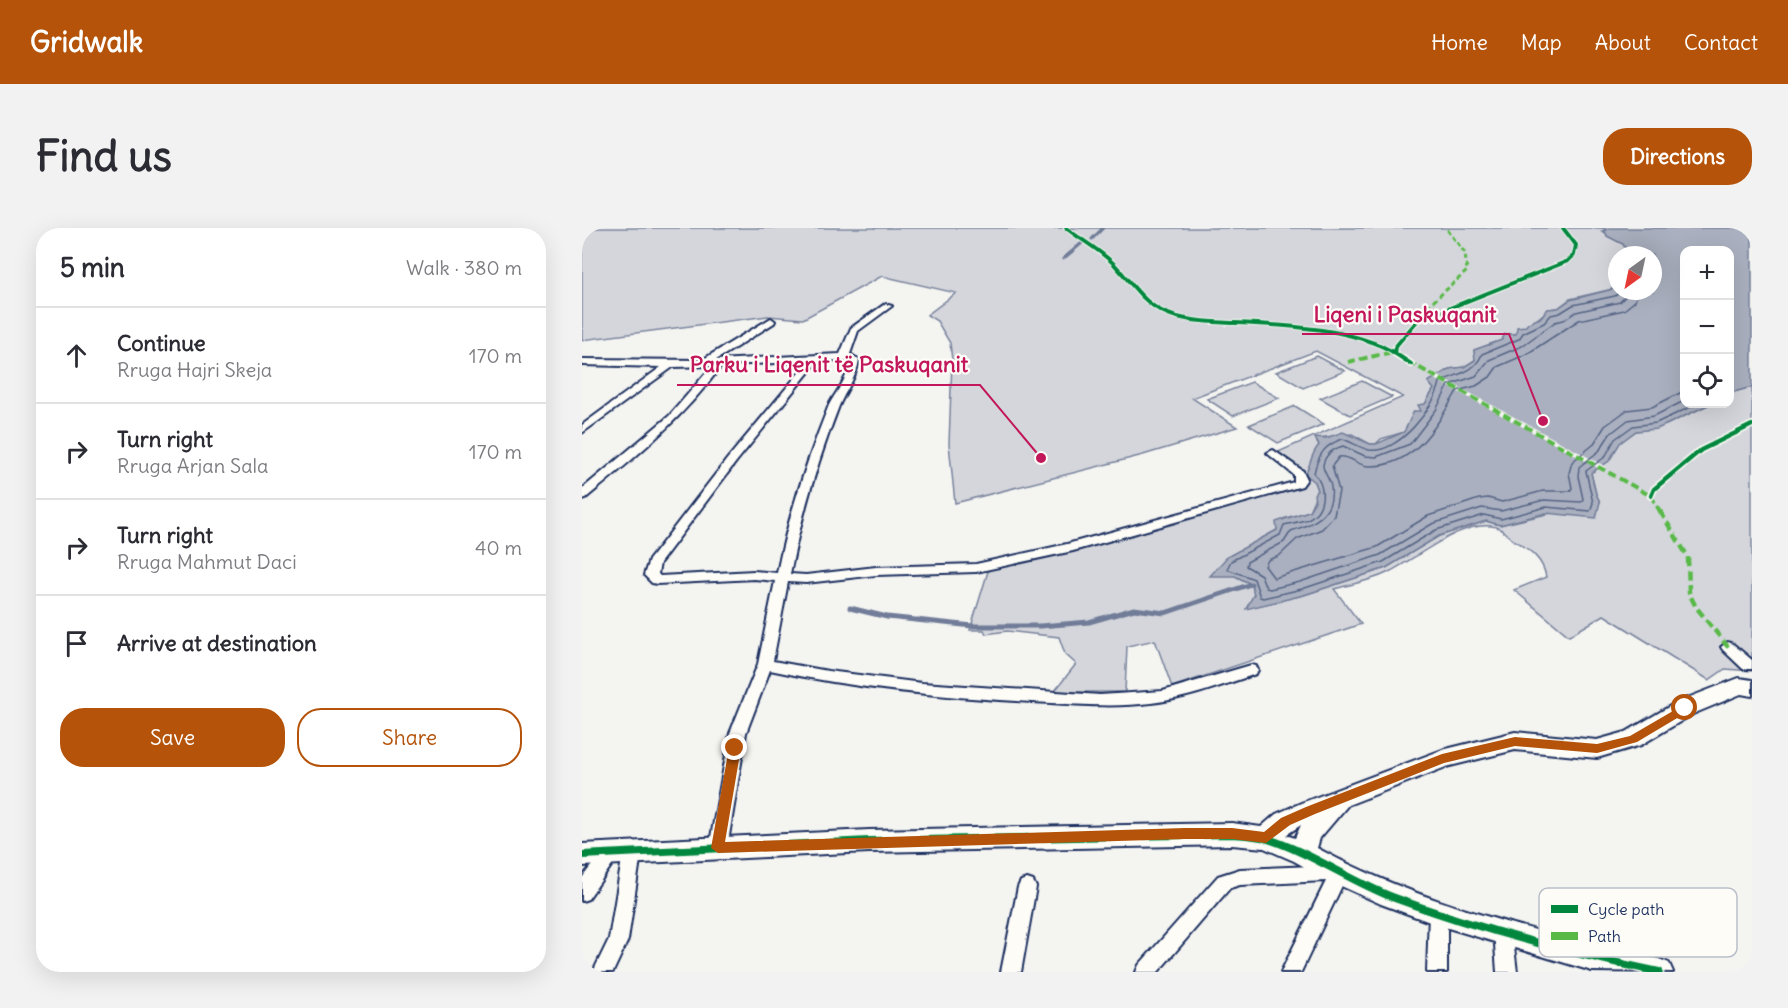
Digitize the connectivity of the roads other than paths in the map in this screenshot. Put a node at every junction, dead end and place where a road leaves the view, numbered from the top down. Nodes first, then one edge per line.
1 (888, 306) dead end
2 (771, 321) dead end
3 (844, 357) junction
4 (814, 359) junction
5 (582, 362) edge
6 (704, 363) junction
7 (719, 363) junction
8 (671, 364) junction
9 (582, 430) edge
10 (1273, 453) dead end
11 (582, 495) edge
12 (782, 578) junction
13 (1728, 647) dead end
14 (765, 664) junction
15 (1748, 665) dead end
16 (1251, 670) dead end
17 (1752, 688) edge
18 (1343, 798) junction
19 (1266, 838) junction
20 (718, 848) junction
21 (621, 853) junction
22 (1303, 853) junction
23 (582, 855) edge
24 (1339, 873) junction
25 (1027, 886) dead end
26 (582, 894) edge
27 (1438, 913) junction
28 (1503, 931) junction
29 (1539, 942) edge
30 (1589, 957) edge
31 (603, 972) edge
32 (1011, 972) edge
33 (1146, 972) edge
34 (1291, 972) edge
35 (1437, 972) edge
36 (1507, 972) edge
37 (1659, 972) edge

1 - 3 street
2 - 6 street
3 - 4 street
3 - 12 street
4 - 7 street
4 - 12 street
5 - 8 street
6 - 7 street
6 - 8 street
7 - 11 street
8 - 9 street
10 - 12 street
12 - 14 street
13 - 15 street
14 - 16 street
14 - 20 street
17 - 18 street
18 - 19 street
18 - 22 street
19 - 20 street
19 - 22 street
20 - 21 street
21 - 23 street
21 - 26 street
21 - 31 street
22 - 24 street
24 - 27 street
24 - 33 street
24 - 34 street
25 - 32 street
27 - 28 street
27 - 35 street
28 - 29 street
28 - 36 street
30 - 37 street

